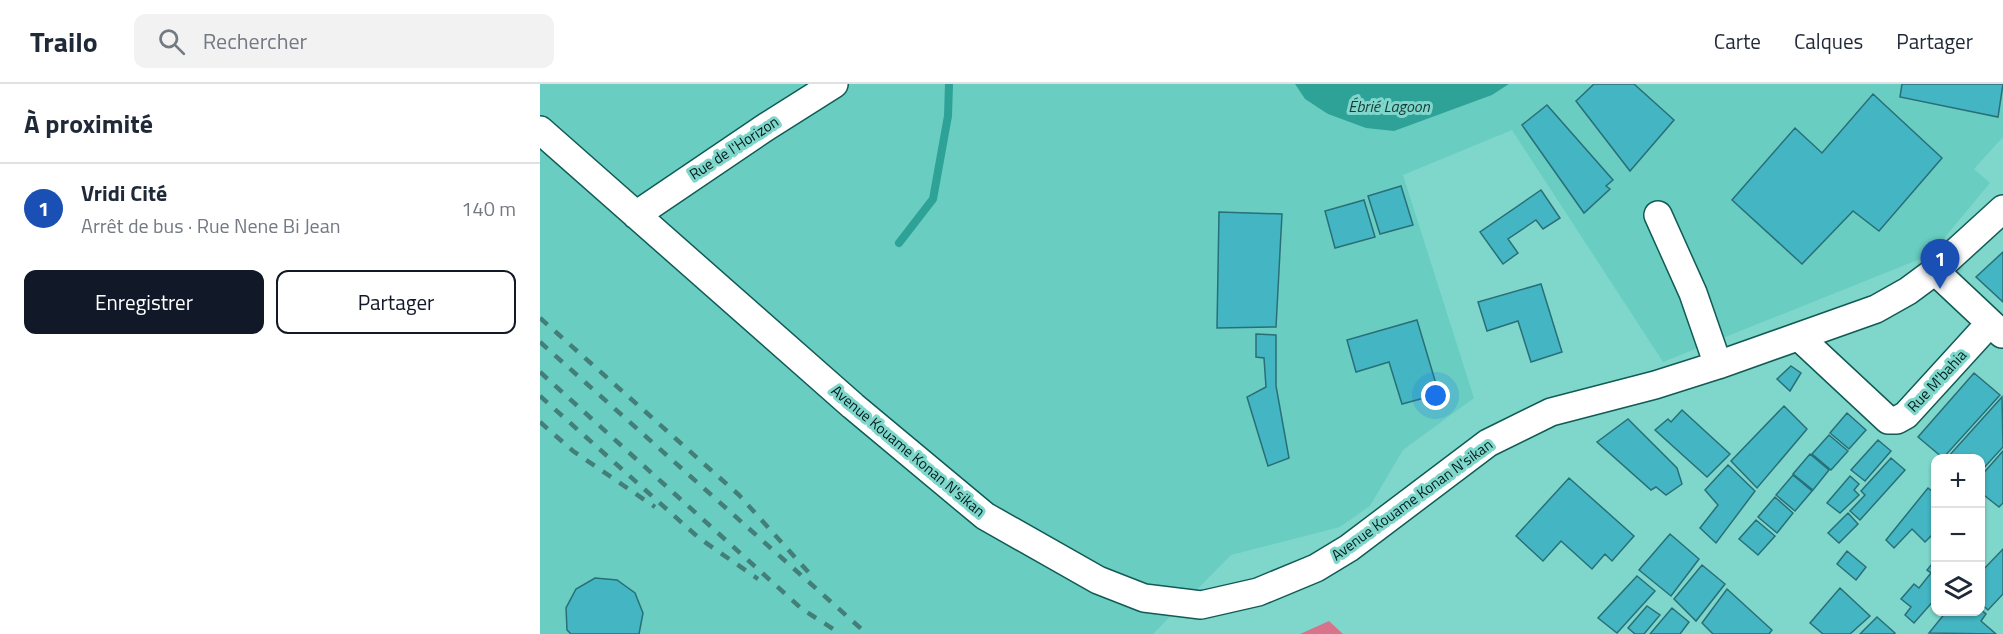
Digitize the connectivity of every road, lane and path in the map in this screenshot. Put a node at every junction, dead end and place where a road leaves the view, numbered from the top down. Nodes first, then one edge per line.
1 (834, 84) edge
2 (540, 130) edge
3 (2003, 209) edge
4 (636, 215) junction
5 (1658, 215) dead end
6 (1935, 271) junction
7 (1997, 329) edge
8 (1799, 337) junction
9 (1718, 365) junction

1 - 4 street, Rue de l'Horizon
2 - 4 street, Avenue Kouame Konan N'sikan
3 - 6 street, Avenue Kouame Konan N'sikan
4 - 9 street, Avenue Kouame Konan N'sikan
5 - 9 street
6 - 7 street
6 - 8 street, Avenue Kouame Konan N'sikan
7 - 8 street, Rue M'bahia
8 - 9 street, Avenue Kouame Konan N'sikan

